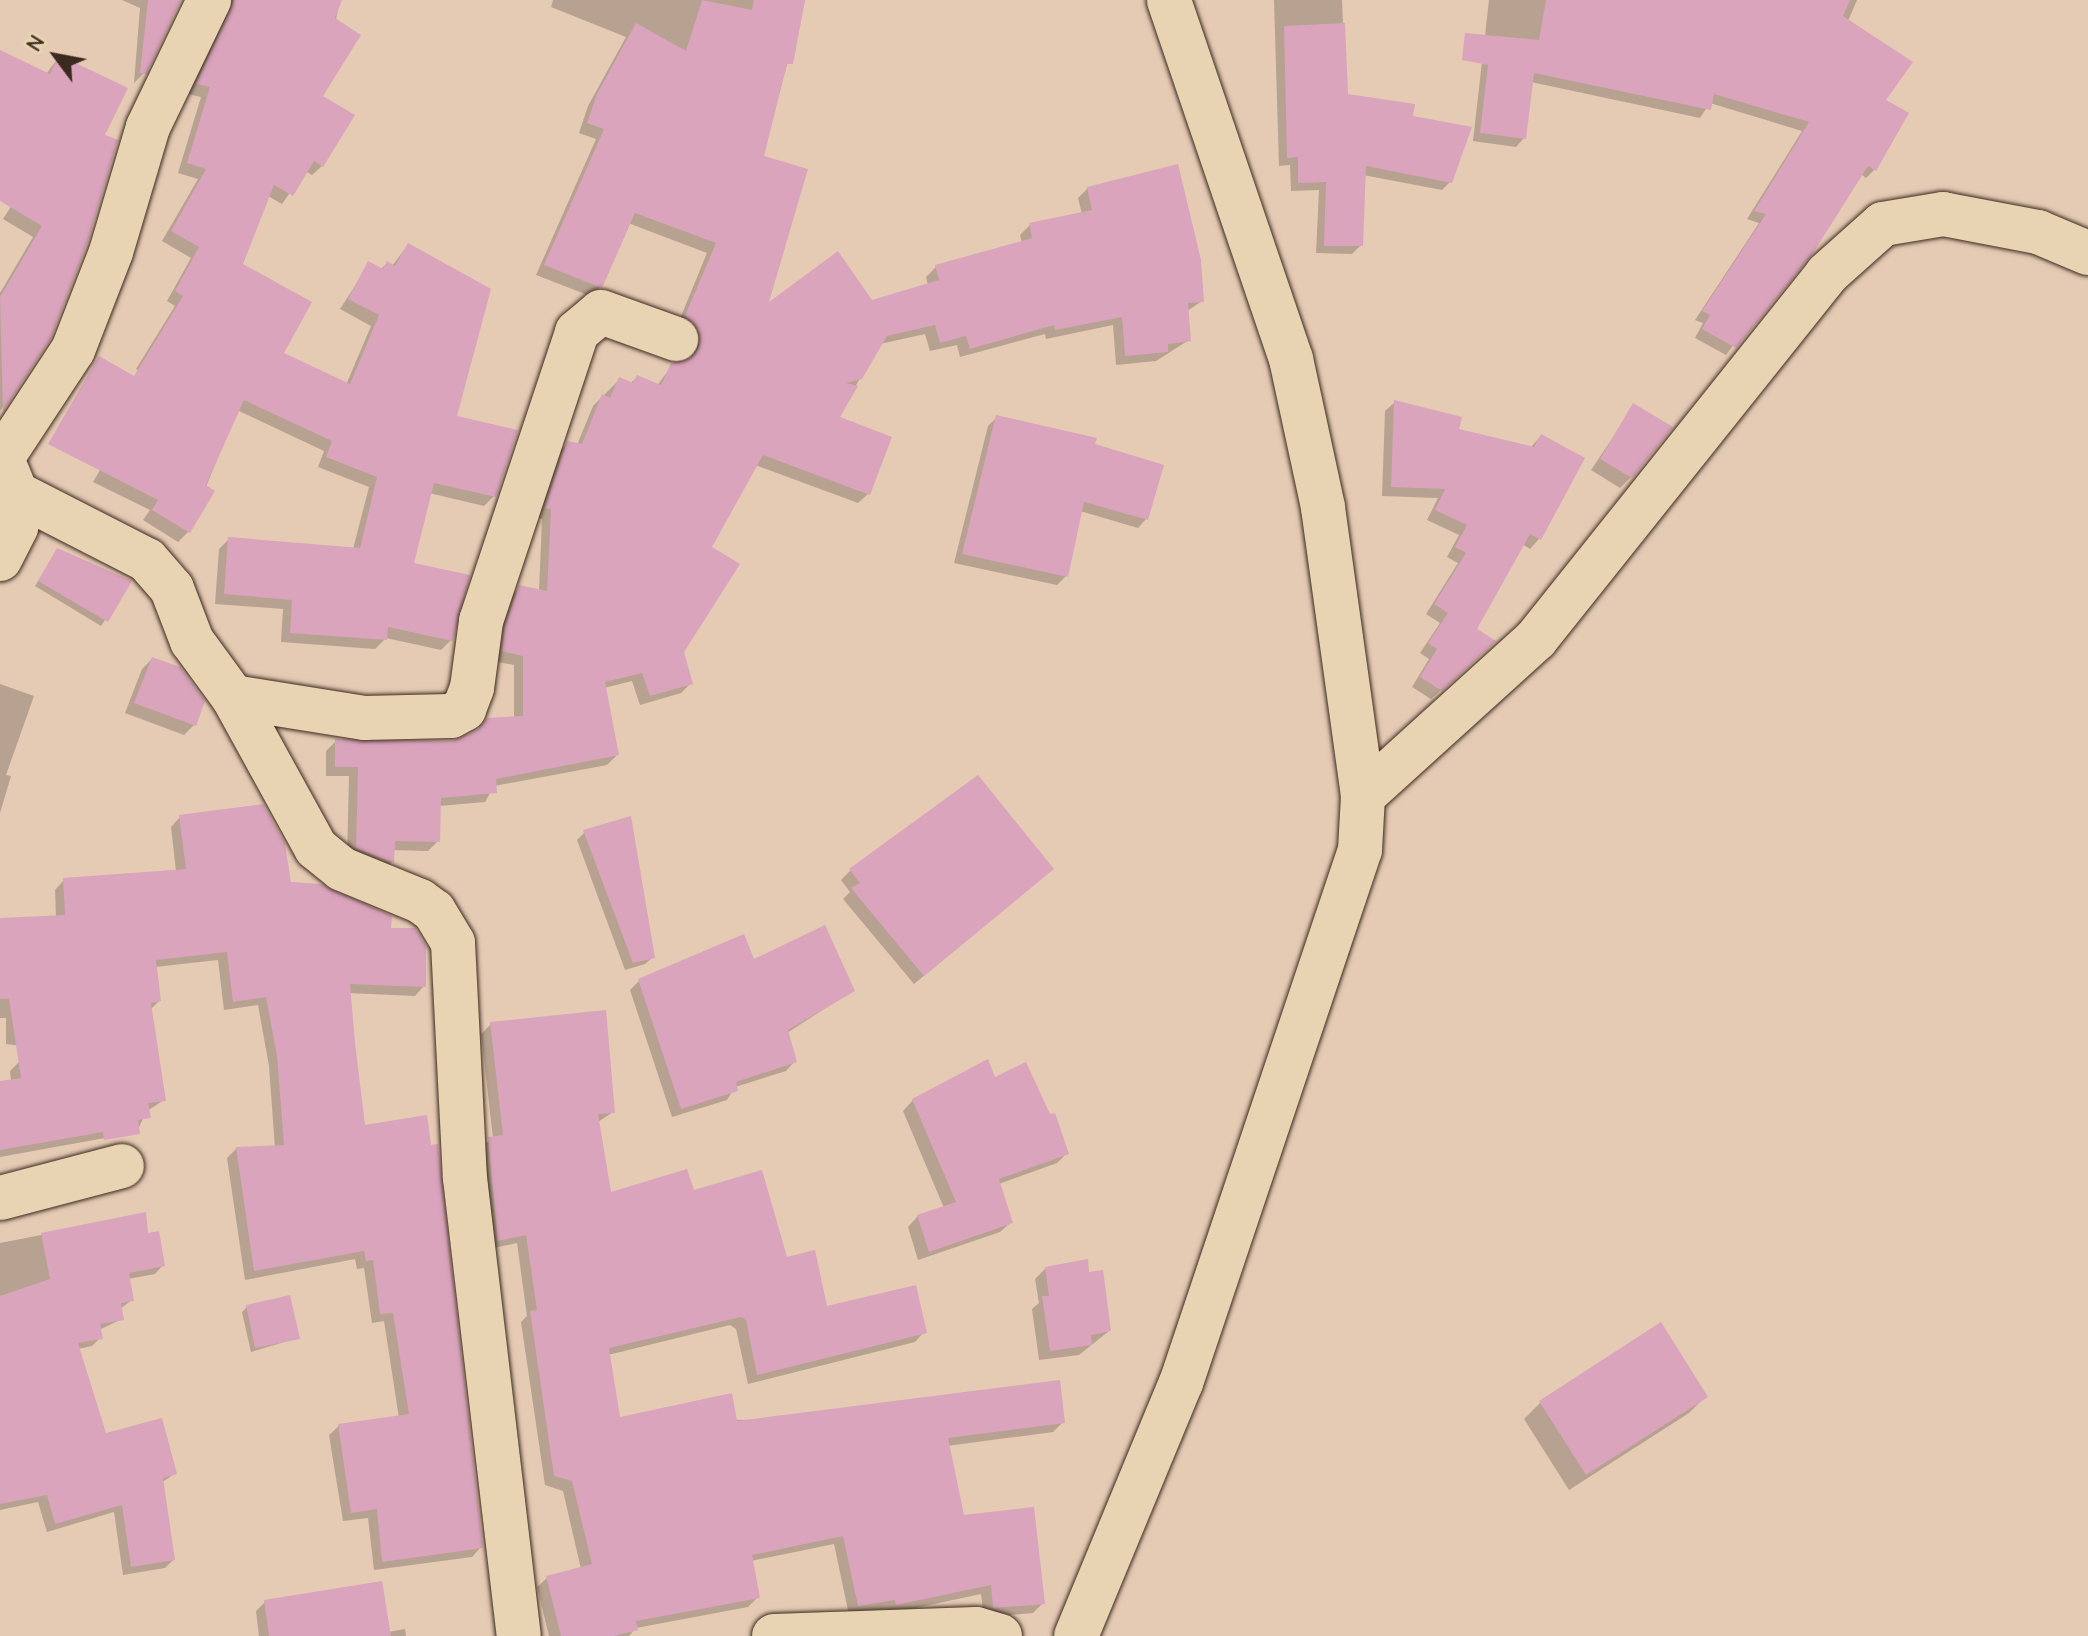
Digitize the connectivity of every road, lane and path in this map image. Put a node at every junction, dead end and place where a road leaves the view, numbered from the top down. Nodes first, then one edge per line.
1 (209, 0) edge
2 (1169, 0) edge
3 (2088, 253) edge
4 (676, 339) dead end
5 (6, 469) edge
6 (0, 559) edge
7 (233, 697) junction
8 (1363, 796) junction
9 (122, 1166) dead end
10 (0, 1198) edge
11 (519, 1636) edge
12 (774, 1636) edge
13 (1000, 1636) edge
14 (1076, 1636) edge

1 - 5 street
2 - 8 street
3 - 8 street
4 - 7 street
5 - 6 street
5 - 7 street
7 - 11 street
8 - 14 street
9 - 10 street
12 - 13 street

